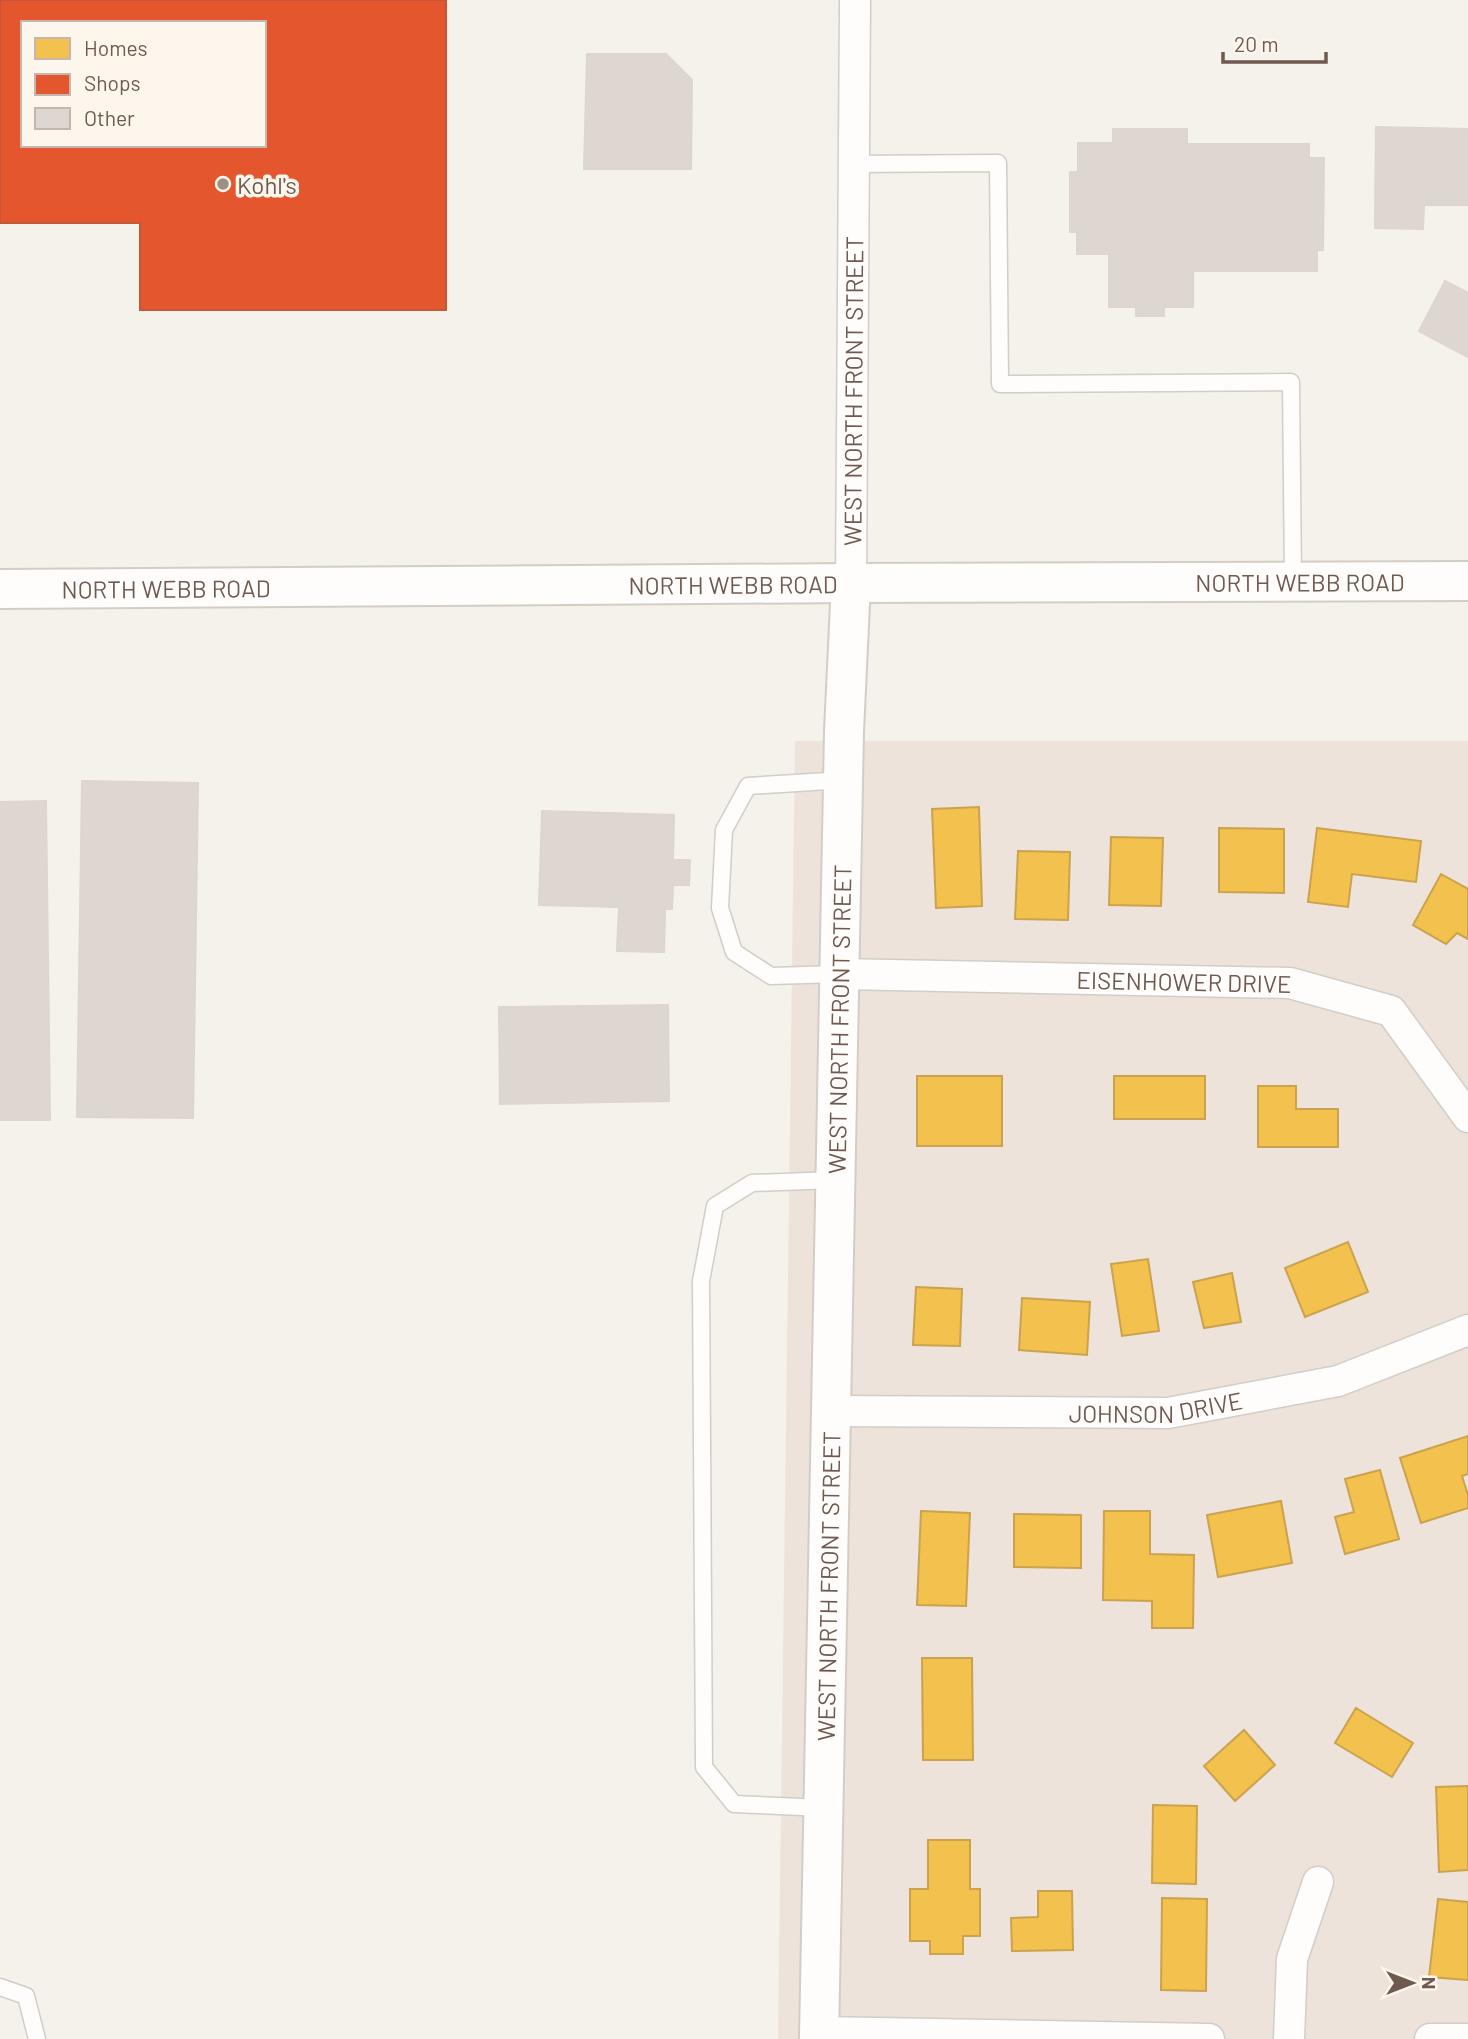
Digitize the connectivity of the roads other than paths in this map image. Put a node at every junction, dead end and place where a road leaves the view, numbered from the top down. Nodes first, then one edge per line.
1 (855, 0) edge
2 (854, 164) junction
3 (1293, 582) junction
4 (1468, 582) edge
5 (851, 583) junction
6 (0, 589) edge
7 (844, 780) junction
8 (839, 974) junction
9 (1468, 1117) edge
10 (834, 1180) junction
11 (1468, 1330) edge
12 (830, 1411) junction
13 (824, 1808) junction
14 (1318, 1882) dead end
15 (0, 1987) edge
16 (819, 2035) edge
17 (37, 2039) edge
18 (1209, 2039) edge
19 (1289, 2039) edge
20 (1430, 2039) edge
21 (1468, 2039) edge

1 - 2 street, WEST NORTH FRONT STREET
2 - 3 lane
2 - 5 street, WEST NORTH FRONT STREET
3 - 4 street, NORTH WEBB ROAD
3 - 5 street, NORTH WEBB ROAD
5 - 6 street, NORTH WEBB ROAD
5 - 7 street, WEST NORTH FRONT STREET
7 - 8 street, WEST NORTH FRONT STREET
7 - 8 lane
8 - 9 street, EISENHOWER DRIVE
8 - 10 street, WEST NORTH FRONT STREET
10 - 12 street, WEST NORTH FRONT STREET
10 - 13 lane
11 - 12 street, JOHNSON DRIVE
12 - 13 street, WEST NORTH FRONT STREET
13 - 16 street, WEST NORTH FRONT STREET
14 - 19 street
15 - 17 lane
16 - 18 street
20 - 21 street

